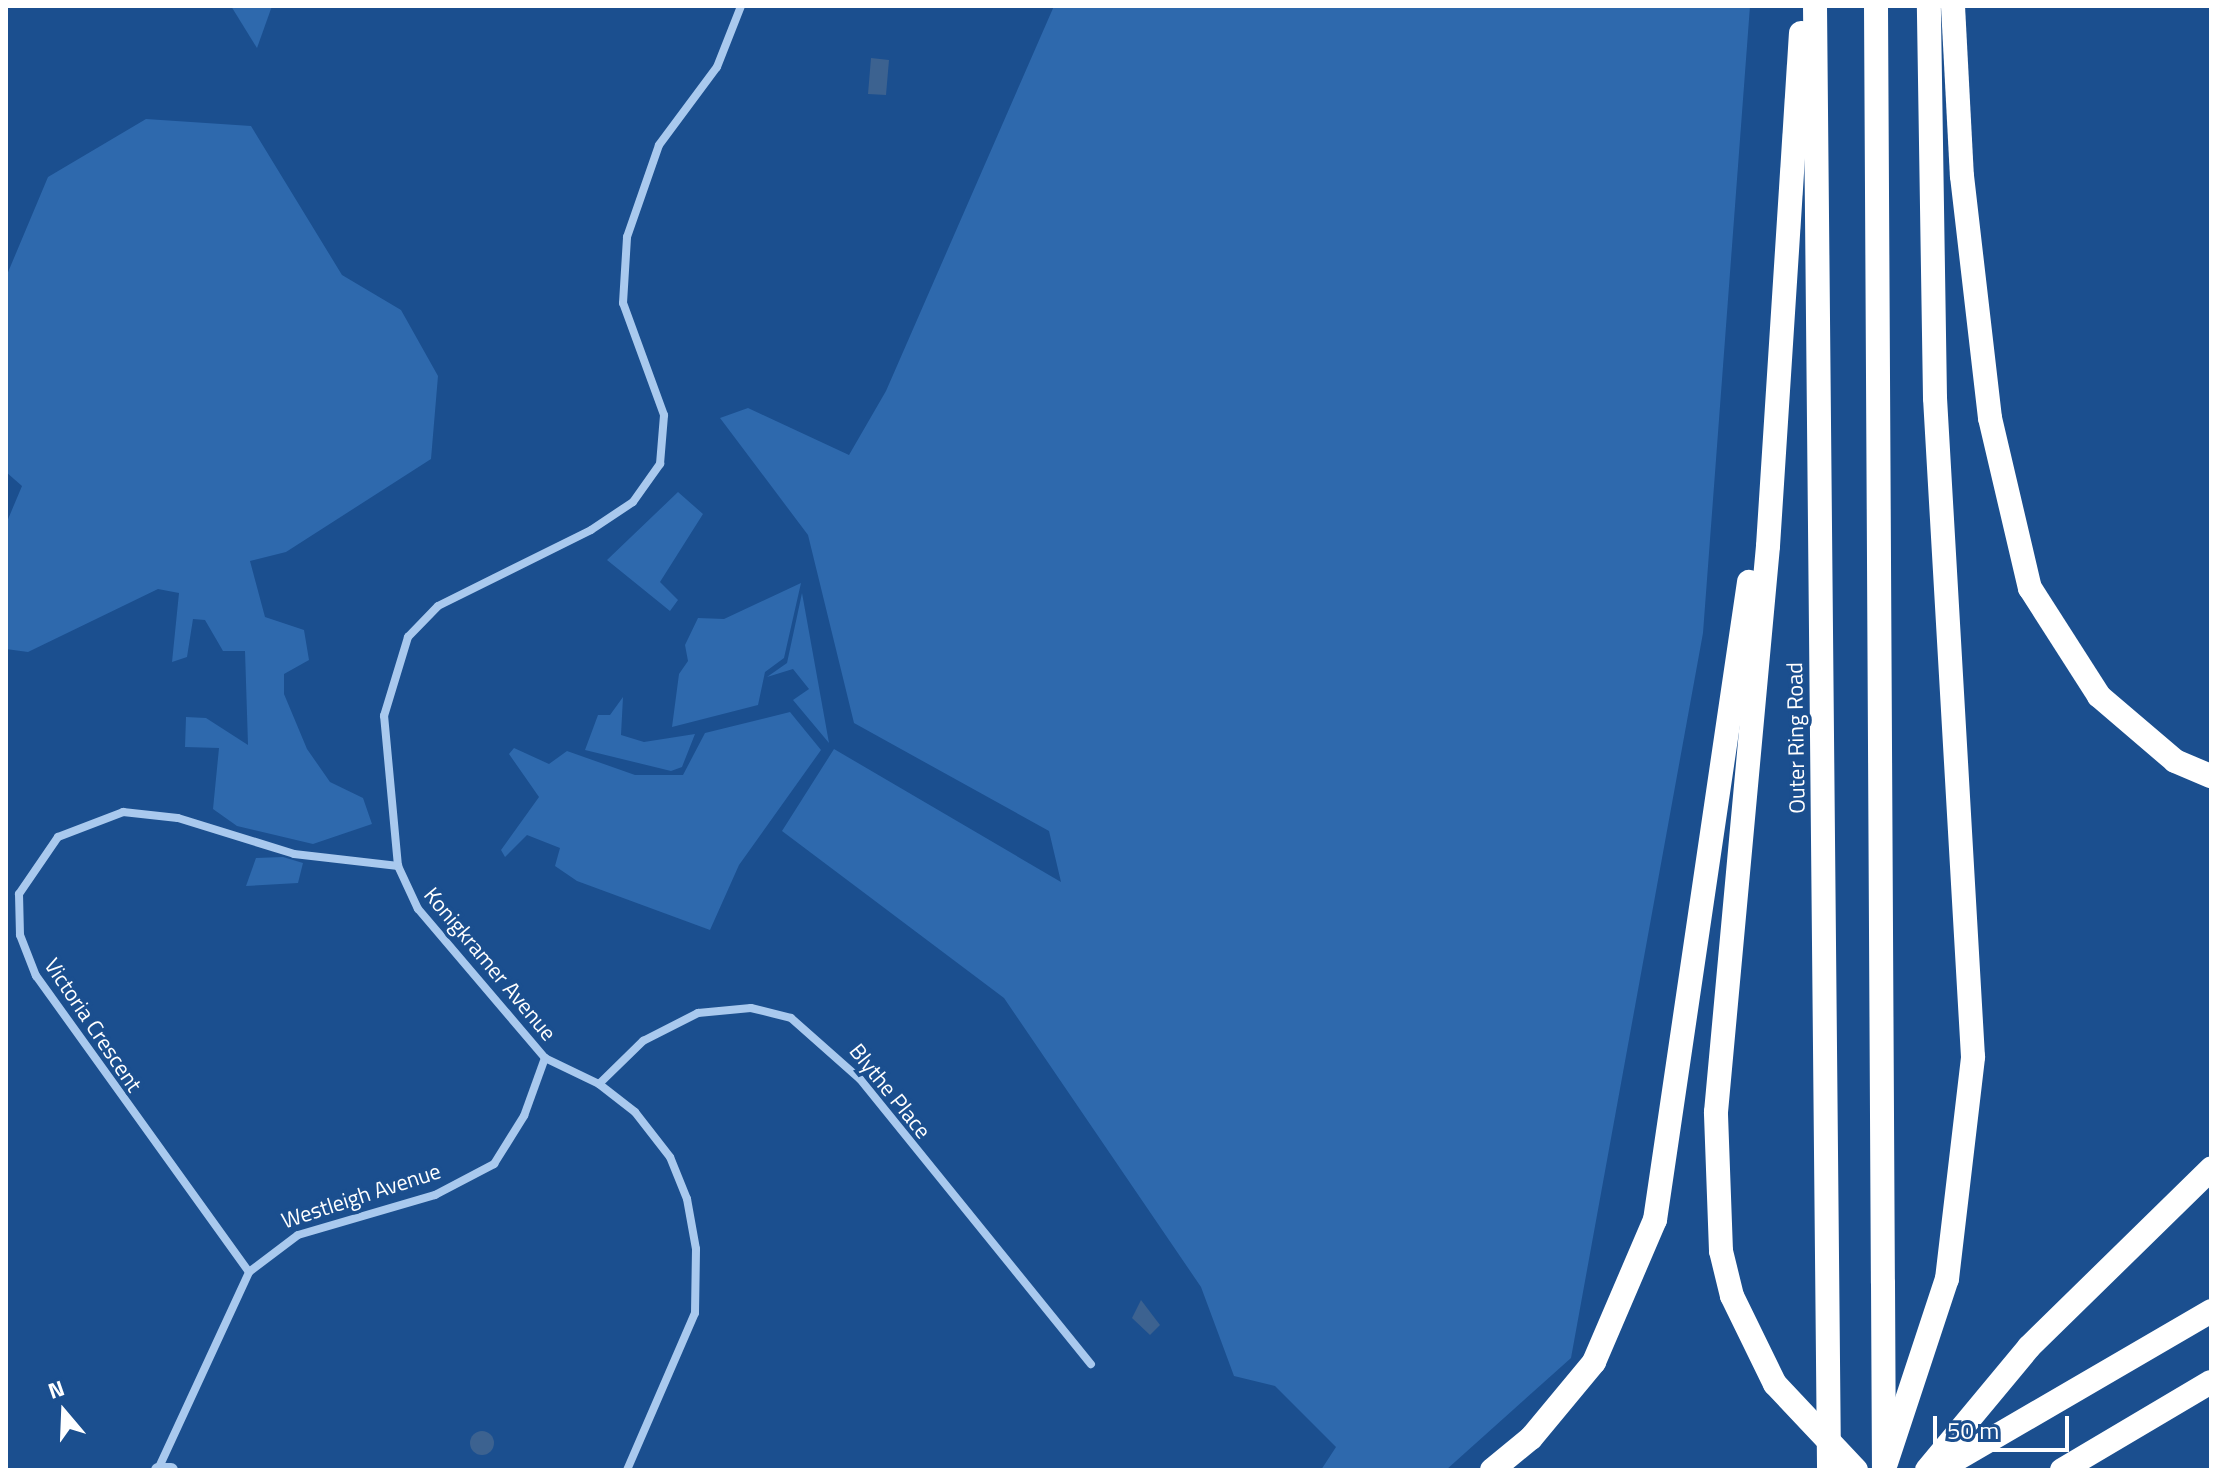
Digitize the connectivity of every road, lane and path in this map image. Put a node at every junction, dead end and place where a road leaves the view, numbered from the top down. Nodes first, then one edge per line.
1 (741, 6) edge
2 (1802, 6) edge
3 (1815, 6) edge
4 (1876, 6) edge
5 (1929, 6) edge
6 (1953, 6) edge
7 (1777, 418) junction
8 (2211, 776) edge
9 (398, 866) junction
10 (545, 1058) junction
11 (599, 1084) junction
12 (2211, 1169) edge
13 (249, 1272) junction
14 (2211, 1311) edge
15 (1091, 1364) dead end
16 (2211, 1382) edge
17 (163, 1468) edge
18 (627, 1470) edge
19 (1492, 1470) edge
20 (1829, 1470) edge
21 (1856, 1470) edge
22 (1883, 1470) edge
23 (1927, 1470) edge
24 (1938, 1470) edge
25 (2062, 1470) edge

1 - 9 street, Konigkramer Avenue
2 - 7 highway
3 - 20 highway, Outer Ring Road
4 - 22 highway, bridge
5 - 22 highway
6 - 8 highway
7 - 19 highway
7 - 21 highway, bridge
9 - 10 street, Konigkramer Avenue
9 - 13 street, Victoria Crescent
10 - 11 street, Konigkramer Avenue
10 - 13 street, Westleigh Avenue
11 - 15 street, Blythe Place
11 - 18 street, Konigkramer Avenue
12 - 23 highway
13 - 17 street, Westleigh Avenue
14 - 24 highway
16 - 25 highway

